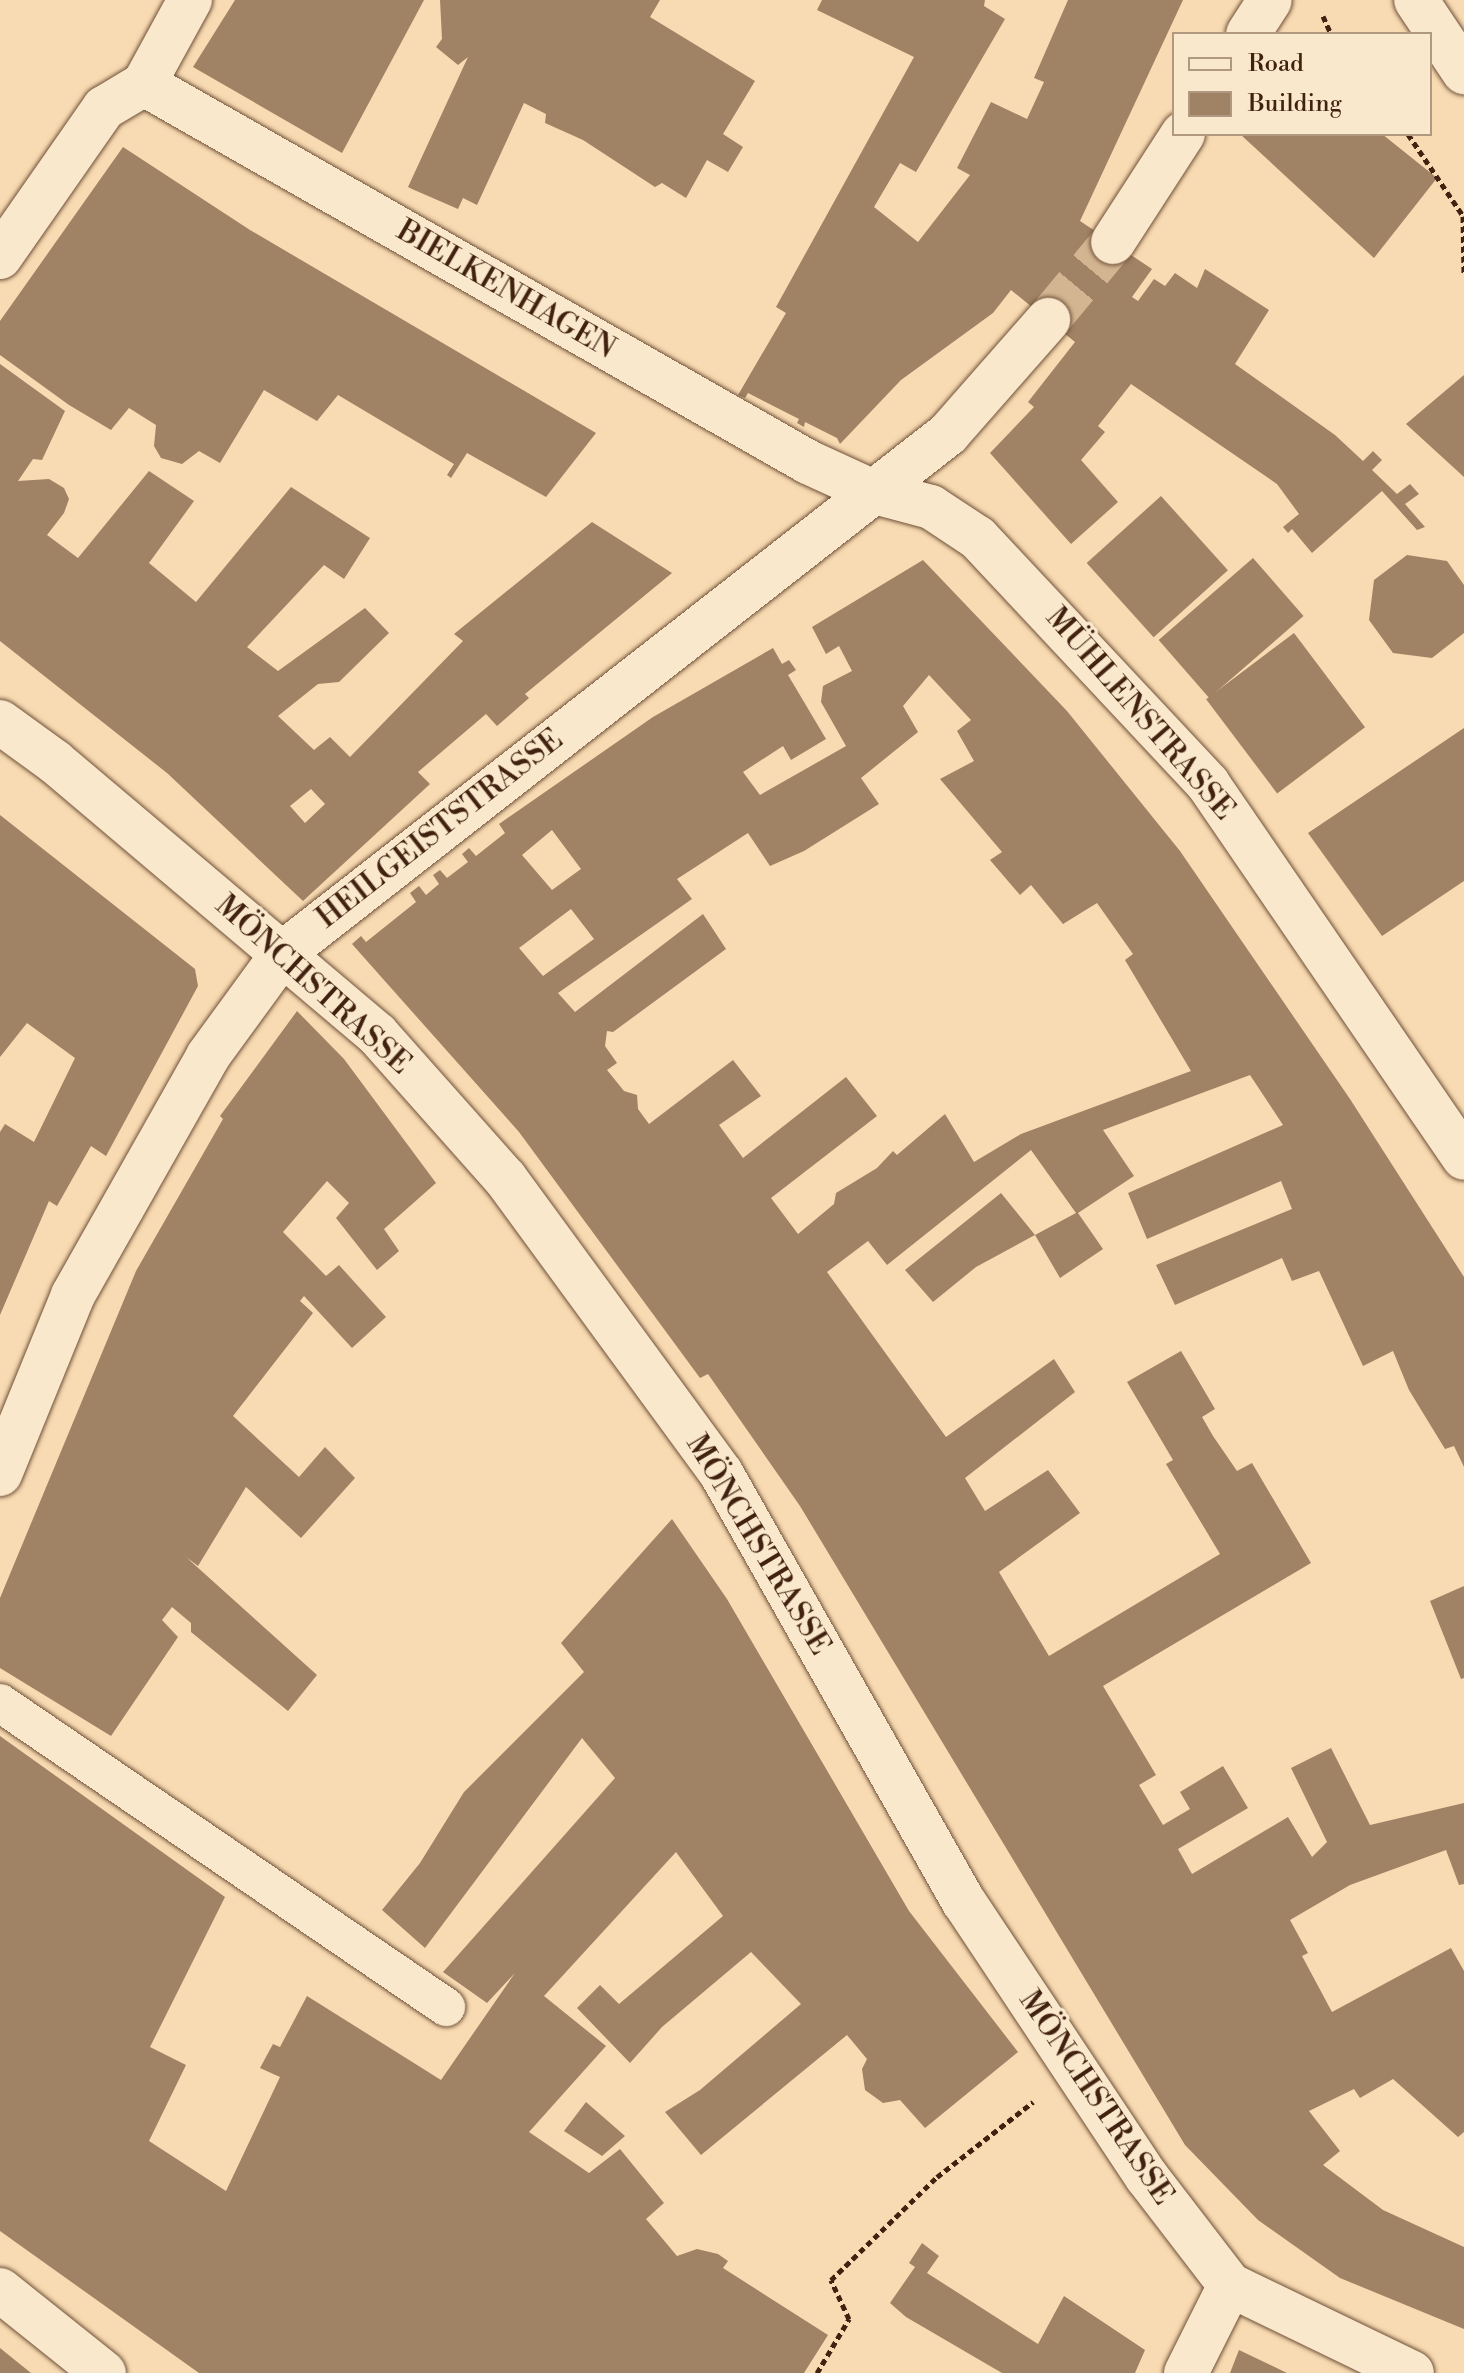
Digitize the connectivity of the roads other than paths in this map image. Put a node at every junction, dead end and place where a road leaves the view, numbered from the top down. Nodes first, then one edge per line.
1 (190, 0) edge
2 (1270, 0) edge
3 (1416, 0) edge
4 (1249, 32) edge
5 (1464, 72) edge
6 (144, 84) junction
7 (1182, 136) edge
8 (1113, 242) tunnel mouth
9 (0, 257) edge
10 (1048, 320) tunnel mouth
11 (871, 491) junction
12 (0, 722) edge
13 (283, 953) junction
14 (1464, 1158) edge
15 (0, 1474) edge
16 (0, 1703) edge
17 (446, 2007) dead end
18 (1230, 2285) junction
19 (0, 2290) edge
20 (104, 2373) edge
21 (1186, 2373) edge
22 (1412, 2373) edge

1 - 6 street
2 - 4 street
3 - 5 street
6 - 9 street
6 - 11 street, BIELKENHAGEN
7 - 8 street
10 - 11 street, HEILGEISTSTRASSE
11 - 13 street, HEILGEISTSTRASSE
11 - 14 street, MÜHLENSTRASSE
12 - 13 street, MÖNCHSTRASSE
13 - 15 street, HEILGEISTSTRASSE
13 - 18 street, MÖNCHSTRASSE
16 - 17 lane
18 - 21 street
18 - 22 street, MÖNCHSTRASSE
19 - 20 street

